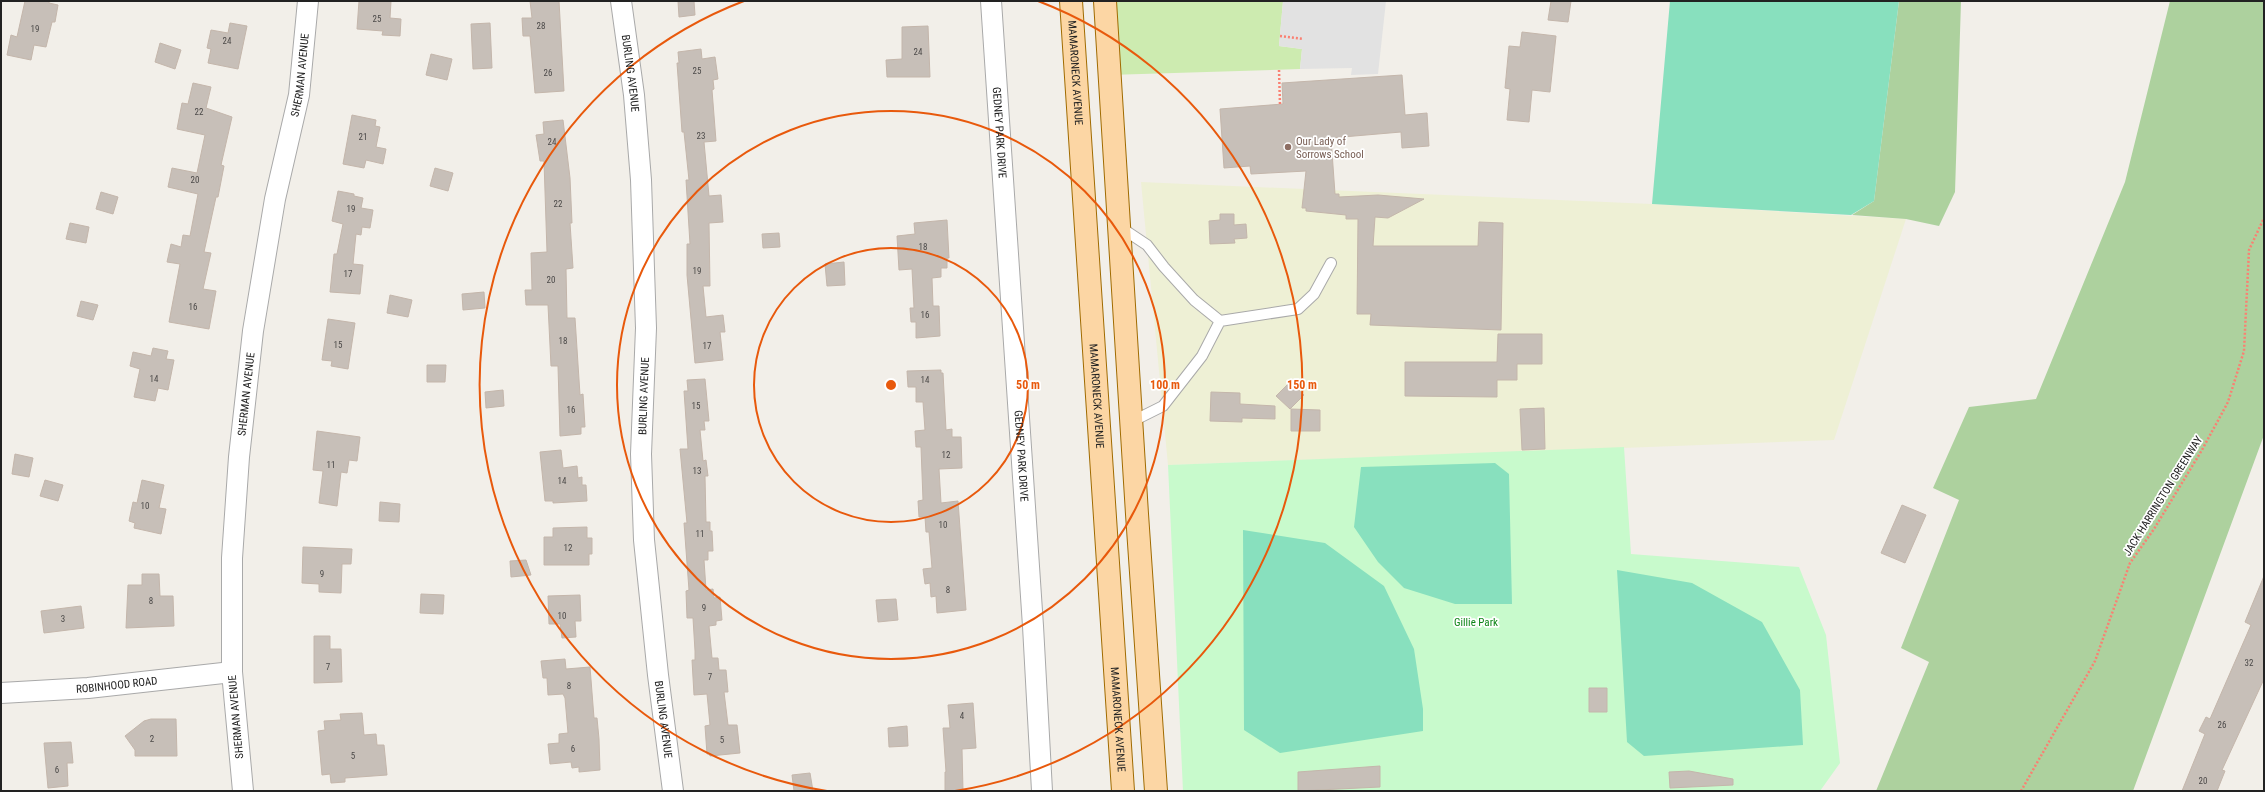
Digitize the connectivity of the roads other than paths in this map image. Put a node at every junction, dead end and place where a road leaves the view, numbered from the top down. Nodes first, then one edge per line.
1 (308, 1) edge
2 (621, 1) edge
3 (991, 1) edge
4 (1071, 1) edge
5 (1105, 1) edge
6 (1119, 226) junction
7 (1331, 263) dead end
8 (1220, 322) junction
9 (1131, 422) junction
10 (232, 672) junction
11 (1, 693) edge
12 (243, 791) edge
13 (673, 791) edge
14 (1042, 791) edge
15 (1123, 791) edge
16 (1156, 791) edge

1 - 10 street, SHERMAN AVENUE
2 - 13 street, BURLING AVENUE
3 - 14 street, GEDNEY PARK DRIVE
4 - 15 main road, MAMARONECK AVENUE
5 - 6 main road
6 - 8 lane
6 - 9 main road
7 - 8 lane
8 - 9 lane
9 - 16 main road
10 - 11 street, ROBINHOOD ROAD
10 - 12 street, SHERMAN AVENUE

